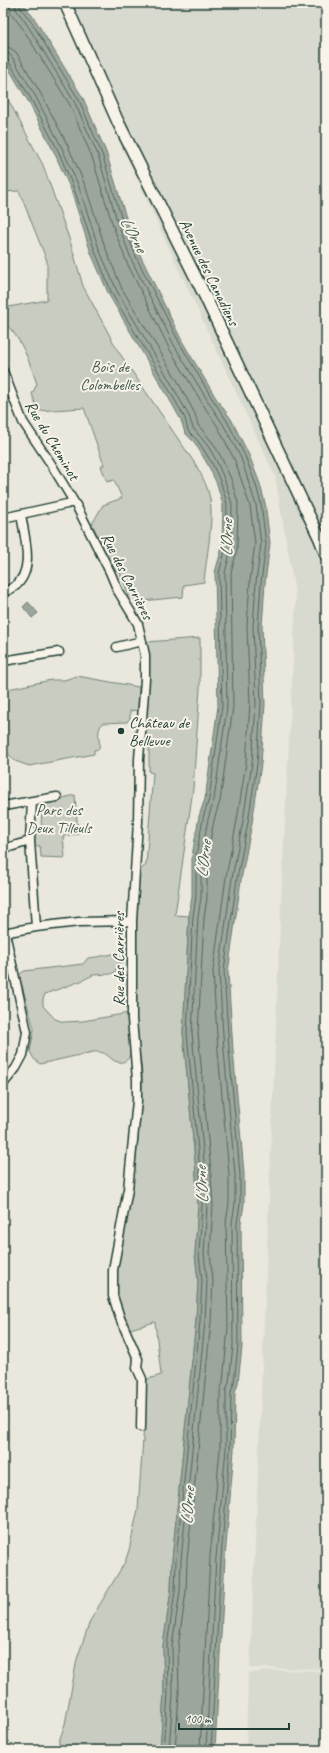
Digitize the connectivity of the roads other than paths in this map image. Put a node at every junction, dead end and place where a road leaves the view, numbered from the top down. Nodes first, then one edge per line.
1 (65, 3) edge
2 (3, 371) edge
3 (73, 501) junction
4 (21, 514) junction
5 (3, 518) edge
6 (326, 555) edge
7 (3, 592) edge
8 (142, 641) junction
9 (117, 647) dead end
10 (59, 652) dead end
11 (3, 661) edge
12 (56, 797) dead end
13 (32, 801) junction
14 (3, 806) edge
15 (30, 841) junction
16 (3, 849) edge
17 (132, 921) junction
18 (36, 927) junction
19 (4, 933) edge
20 (3, 1084) edge
21 (141, 1427) dead end

1 - 6 street, Avenue des Canadiens
2 - 3 street, Rue du Cheminot
3 - 4 street
3 - 8 street, Rue des Carrières
4 - 5 street
4 - 7 street
8 - 9 street
8 - 17 street, Rue des Carrières
10 - 11 street
12 - 13 street
13 - 14 street
13 - 15 street
15 - 16 street
15 - 18 street
17 - 18 street
17 - 21 street, Rue des Carrières
18 - 19 street
19 - 20 street

